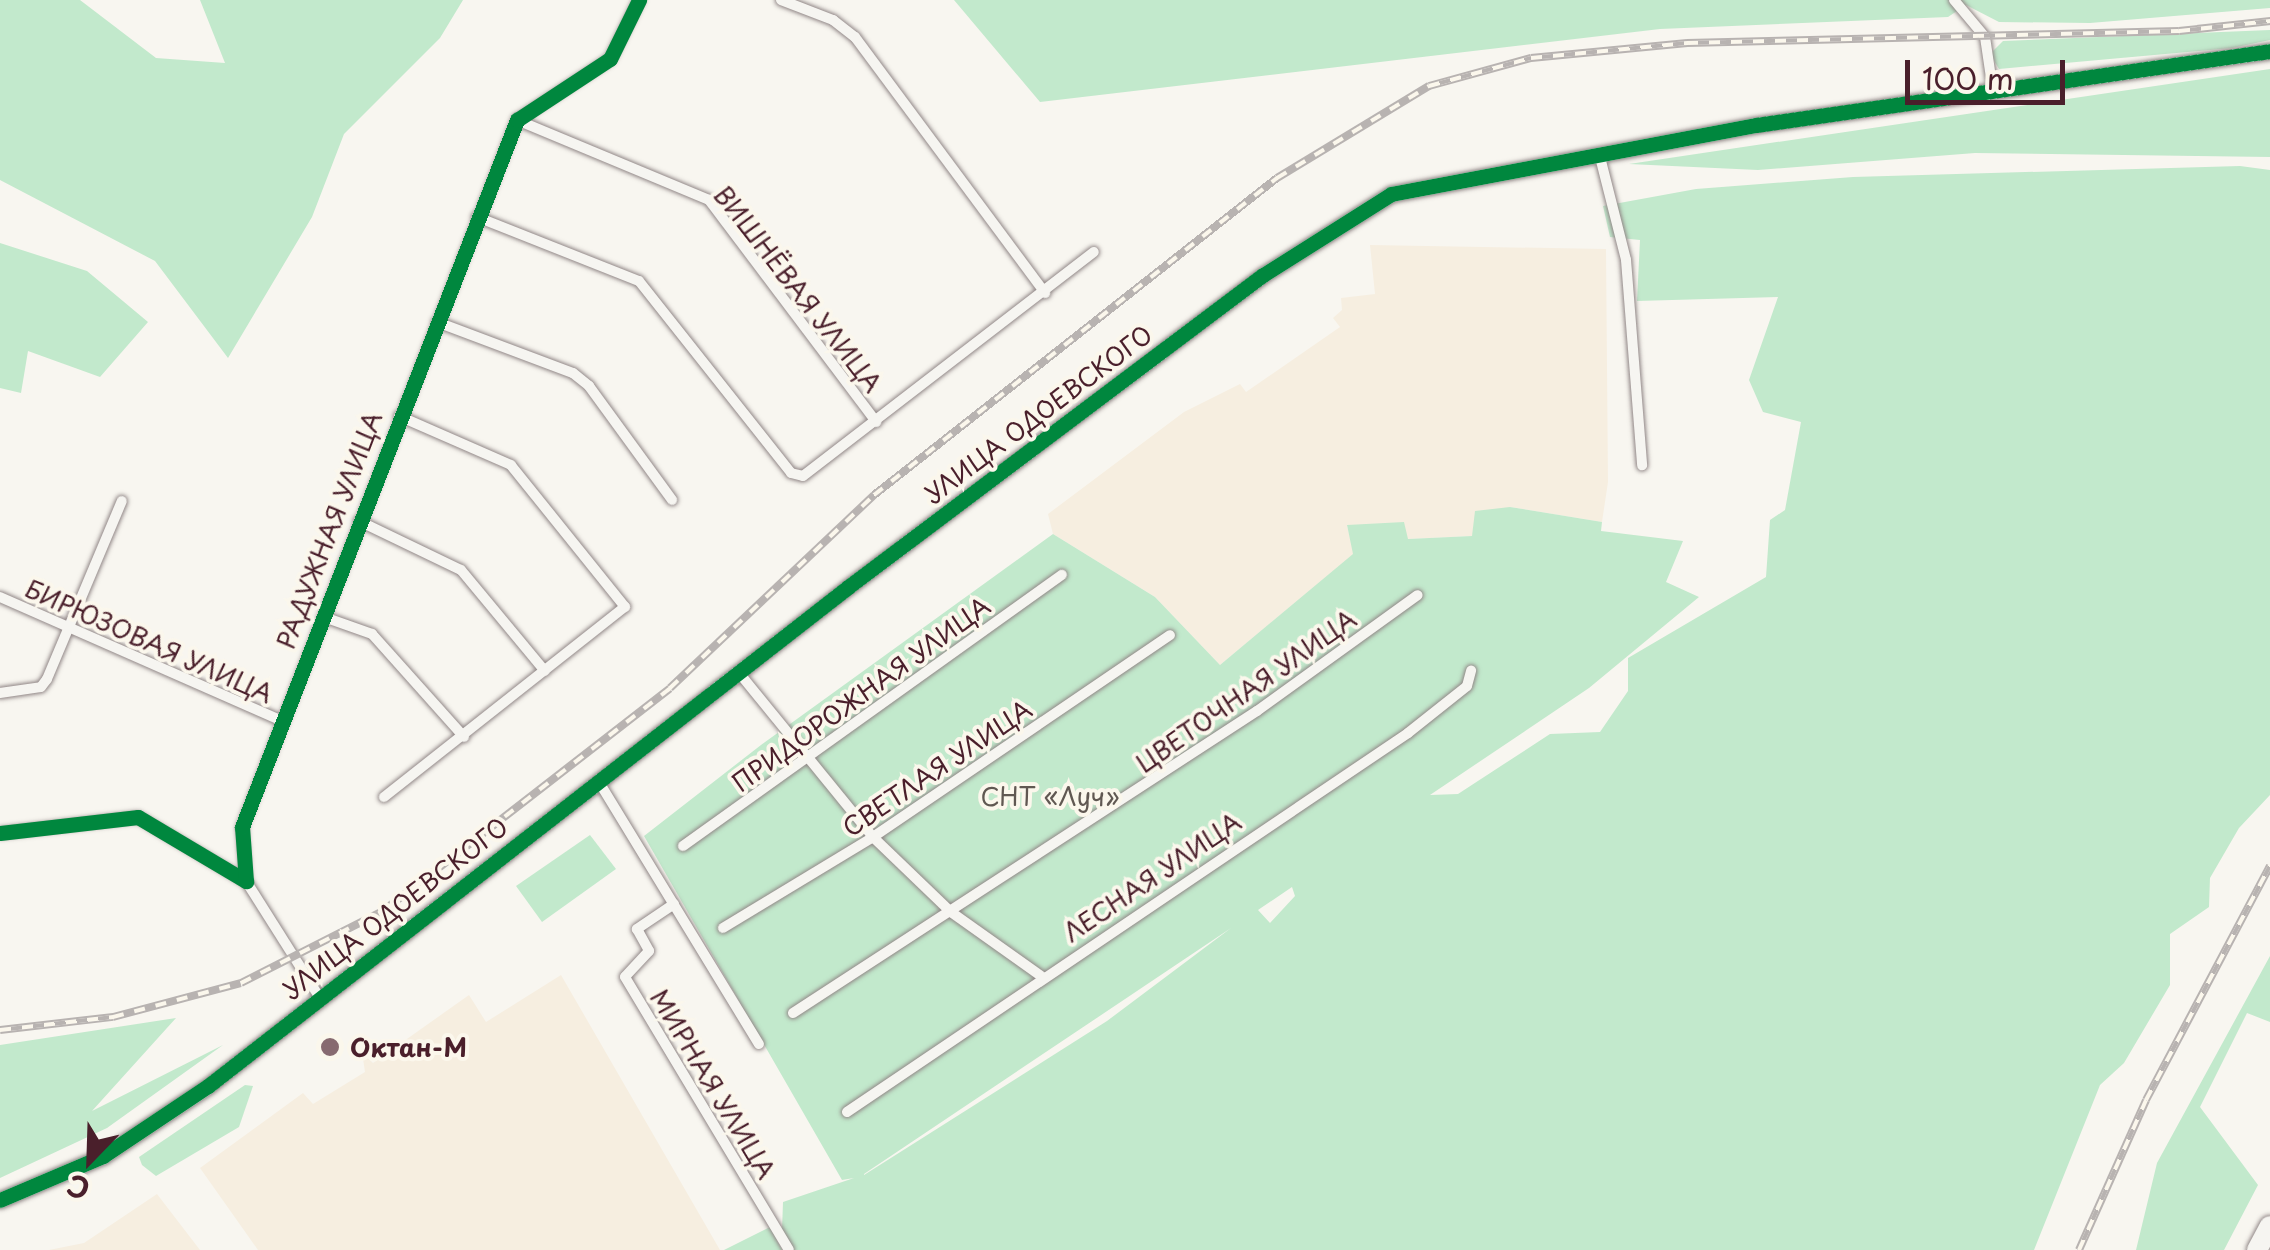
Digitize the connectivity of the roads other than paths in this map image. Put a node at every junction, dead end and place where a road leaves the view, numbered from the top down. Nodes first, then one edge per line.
1 (639, 0) edge
2 (782, 0) edge
3 (1954, 0) edge
4 (2270, 52) edge
5 (1993, 91) junction
6 (517, 120) junction
7 (1599, 152) junction
8 (477, 217) junction
9 (1094, 252) dead end
10 (1045, 293) junction
11 (437, 322) junction
12 (399, 416) junction
13 (876, 422) junction
14 (1642, 465) dead end
15 (672, 500) dead end
16 (122, 502) dead end
17 (359, 521) junction
18 (1062, 575) dead end
19 (1418, 595) dead end
20 (0, 597) edge
21 (324, 617) junction
22 (69, 627) junction
23 (1170, 635) dead end
24 (1471, 671) dead end
25 (545, 672) junction
26 (740, 674) junction
27 (0, 694) edge
28 (282, 721) junction
29 (464, 737) junction
30 (809, 756) junction
31 (598, 782) junction
32 (384, 797) dead end
33 (0, 833) edge
34 (873, 837) junction
35 (683, 846) dead end
36 (246, 881) junction
37 (674, 904) junction
38 (951, 912) junction
39 (722, 928) dead end
40 (1041, 976) junction
41 (320, 998) junction
42 (793, 1014) dead end
43 (759, 1044) dead end
44 (847, 1112) dead end
45 (0, 1200) edge
46 (2270, 1226) edge
47 (788, 1250) edge
48 (2257, 1250) edge

1 - 6 street
2 - 10 street
3 - 5 street
4 - 5 street, УЛИЦА ОДОЕВСКОГО
5 - 7 street, УЛИЦА ОДОЕВСКОГО
6 - 8 street, РАДУЖНАЯ УЛИЦА
6 - 13 street, ВИШНЁВАЯ УЛИЦА
7 - 14 street
7 - 26 street, УЛИЦА ОДОЕВСКОГО
8 - 11 street, РАДУЖНАЯ УЛИЦА
8 - 13 street
9 - 10 street
10 - 13 street
11 - 12 street, РАДУЖНАЯ УЛИЦА
11 - 15 street
12 - 17 street, РАДУЖНАЯ УЛИЦА
12 - 25 street
16 - 22 street
17 - 21 street, РАДУЖНАЯ УЛИЦА
17 - 25 street
18 - 30 street, ПРИДОРОЖНАЯ УЛИЦА
19 - 38 street, ЦВЕТОЧНАЯ УЛИЦА
20 - 22 street, БИРЮЗОВАЯ УЛИЦА
21 - 28 street, РАДУЖНАЯ УЛИЦА
21 - 29 street
22 - 27 street
22 - 28 street, БИРЮЗОВАЯ УЛИЦА
23 - 34 street, СВЕТЛАЯ УЛИЦА
24 - 40 street, ЛЕСНАЯ УЛИЦА
25 - 29 street
26 - 30 street
26 - 31 street, УЛИЦА ОДОЕВСКОГО
28 - 36 street, РАДУЖНАЯ УЛИЦА
29 - 32 street
30 - 34 street
30 - 35 street, ПРИДОРОЖНАЯ УЛИЦА
31 - 37 street
31 - 41 street, УЛИЦА ОДОЕВСКОГО
33 - 36 street
34 - 38 street
34 - 39 street, СВЕТЛАЯ УЛИЦА
36 - 41 street
37 - 43 street
37 - 47 street, МИРНАЯ УЛИЦА
38 - 40 street
38 - 42 street, ЦВЕТОЧНАЯ УЛИЦА
40 - 44 street, ЛЕСНАЯ УЛИЦА
41 - 45 street, УЛИЦА ОДОЕВСКОГО
46 - 48 highway

